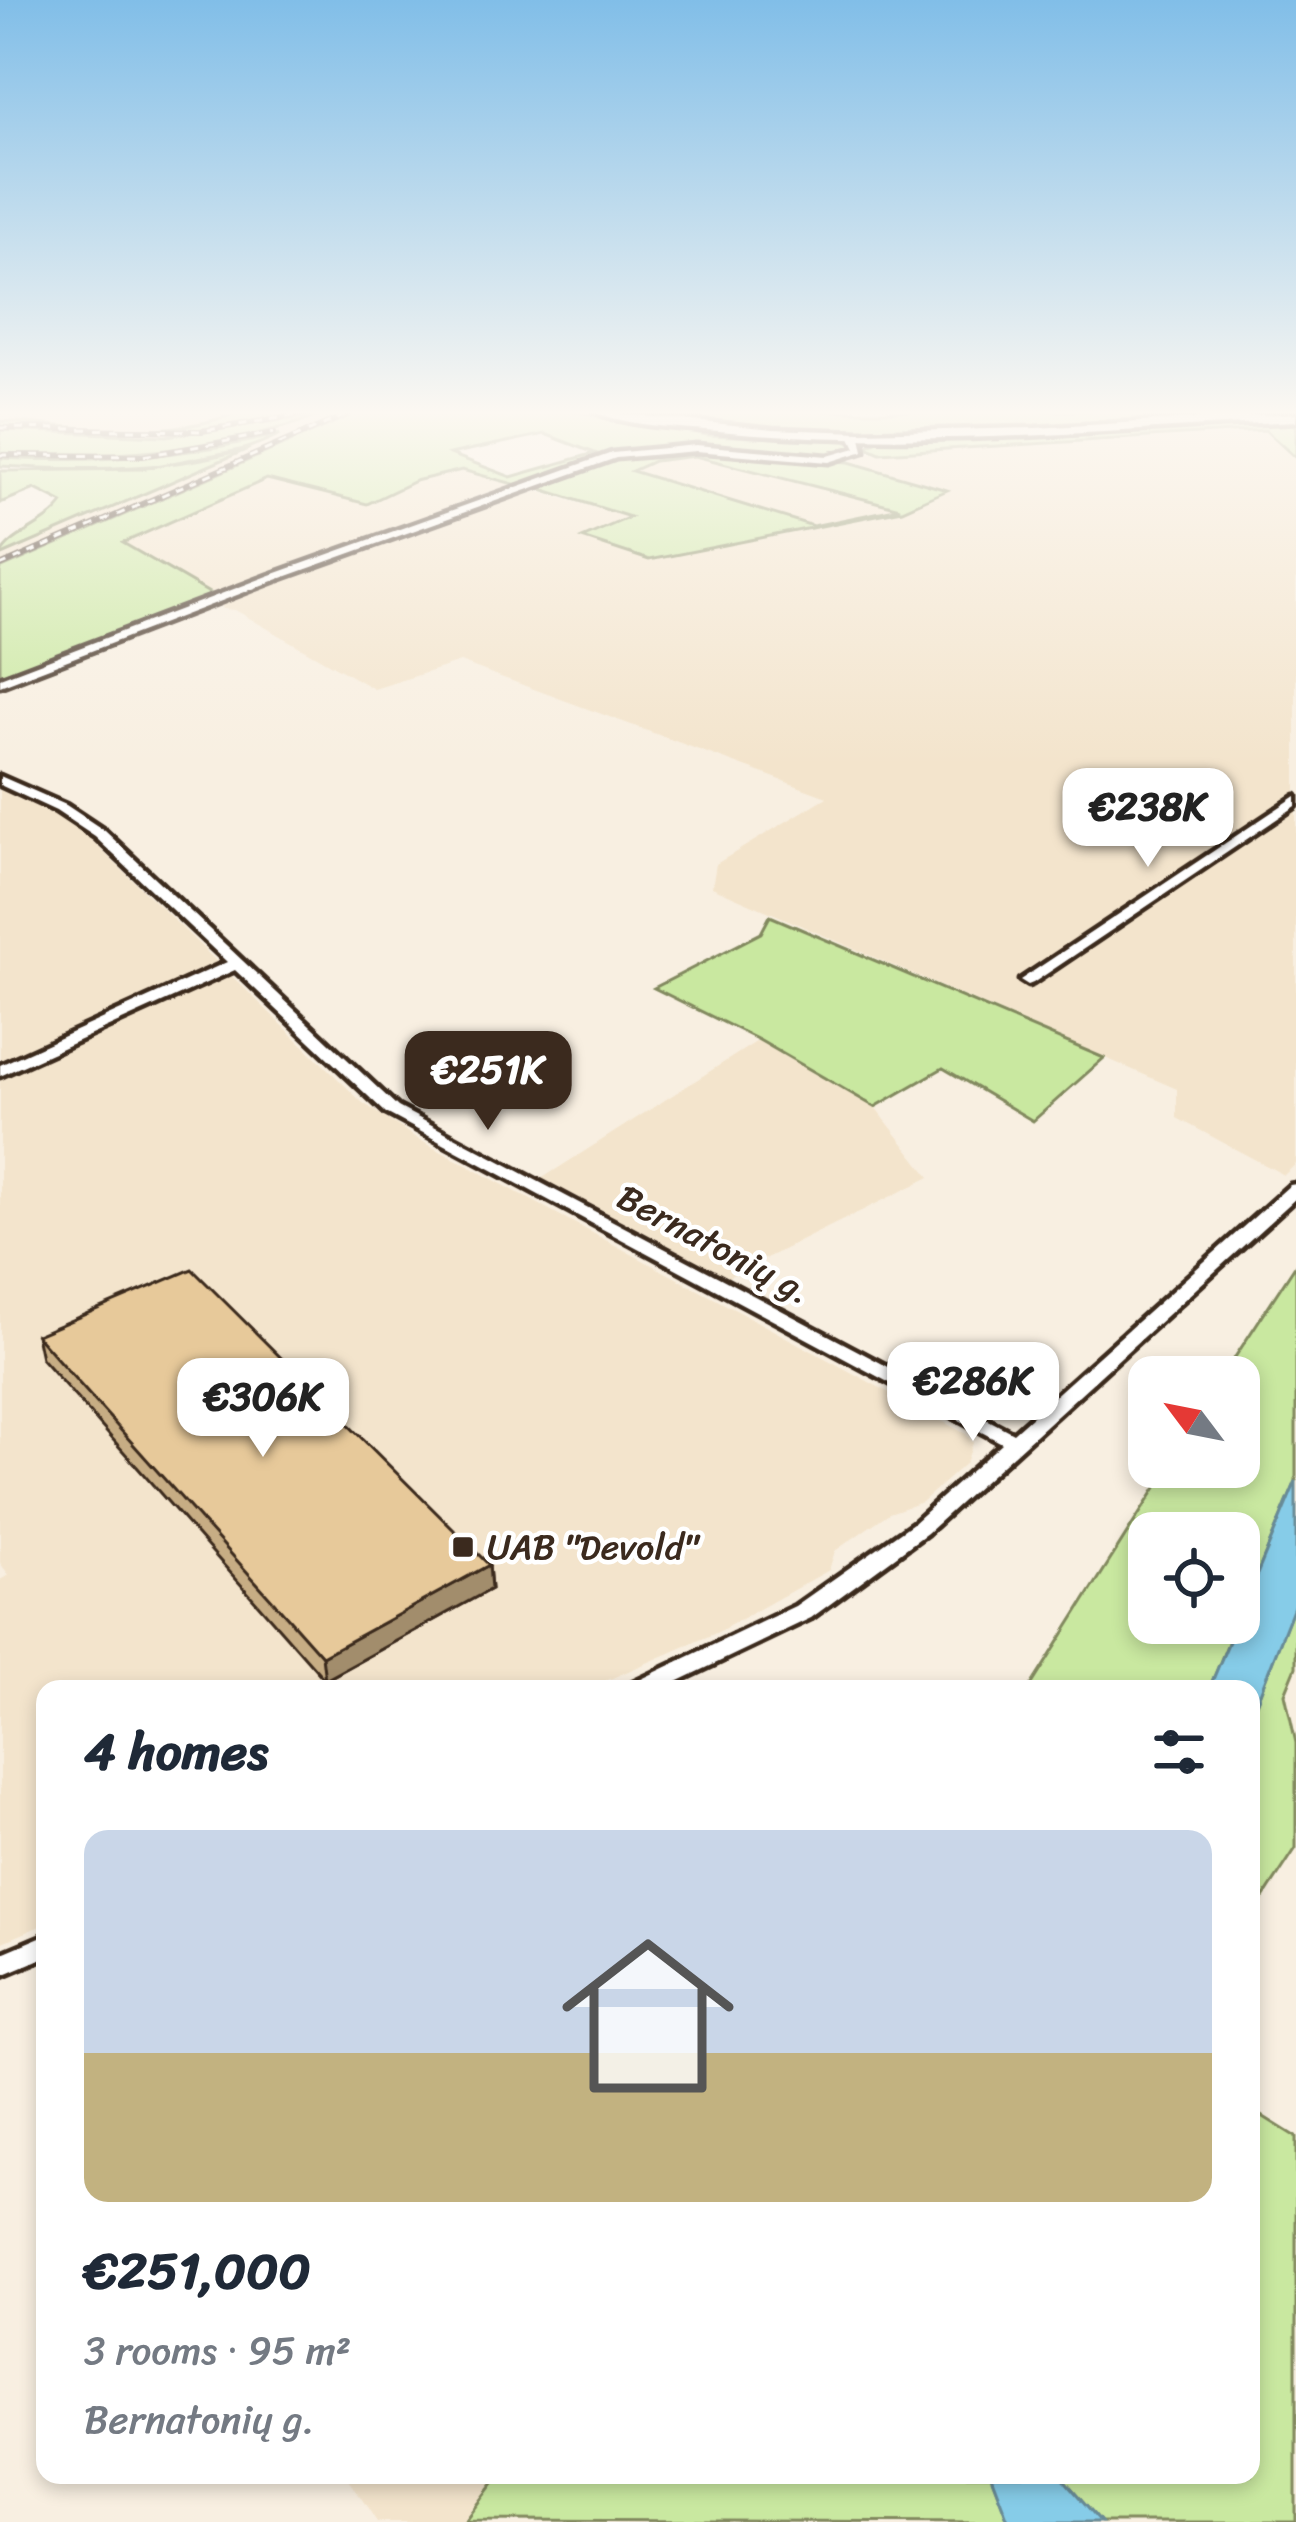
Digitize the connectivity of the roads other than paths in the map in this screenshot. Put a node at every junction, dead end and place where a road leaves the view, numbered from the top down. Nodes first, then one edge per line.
1 (409, 529) edge
2 (0, 682) edge
3 (0, 780) edge
4 (1296, 800) edge
5 (237, 963) junction
6 (1028, 980) dead end
7 (0, 1071) edge
8 (1296, 1189) edge
9 (1017, 1443) junction
10 (660, 1680) edge
11 (36, 1950) edge
12 (0, 1965) edge

1 - 2 street
3 - 5 street, Bernatonių g.
4 - 6 street
5 - 7 street
5 - 9 street, Bernatonių g.
8 - 9 street
9 - 10 street
11 - 12 street

